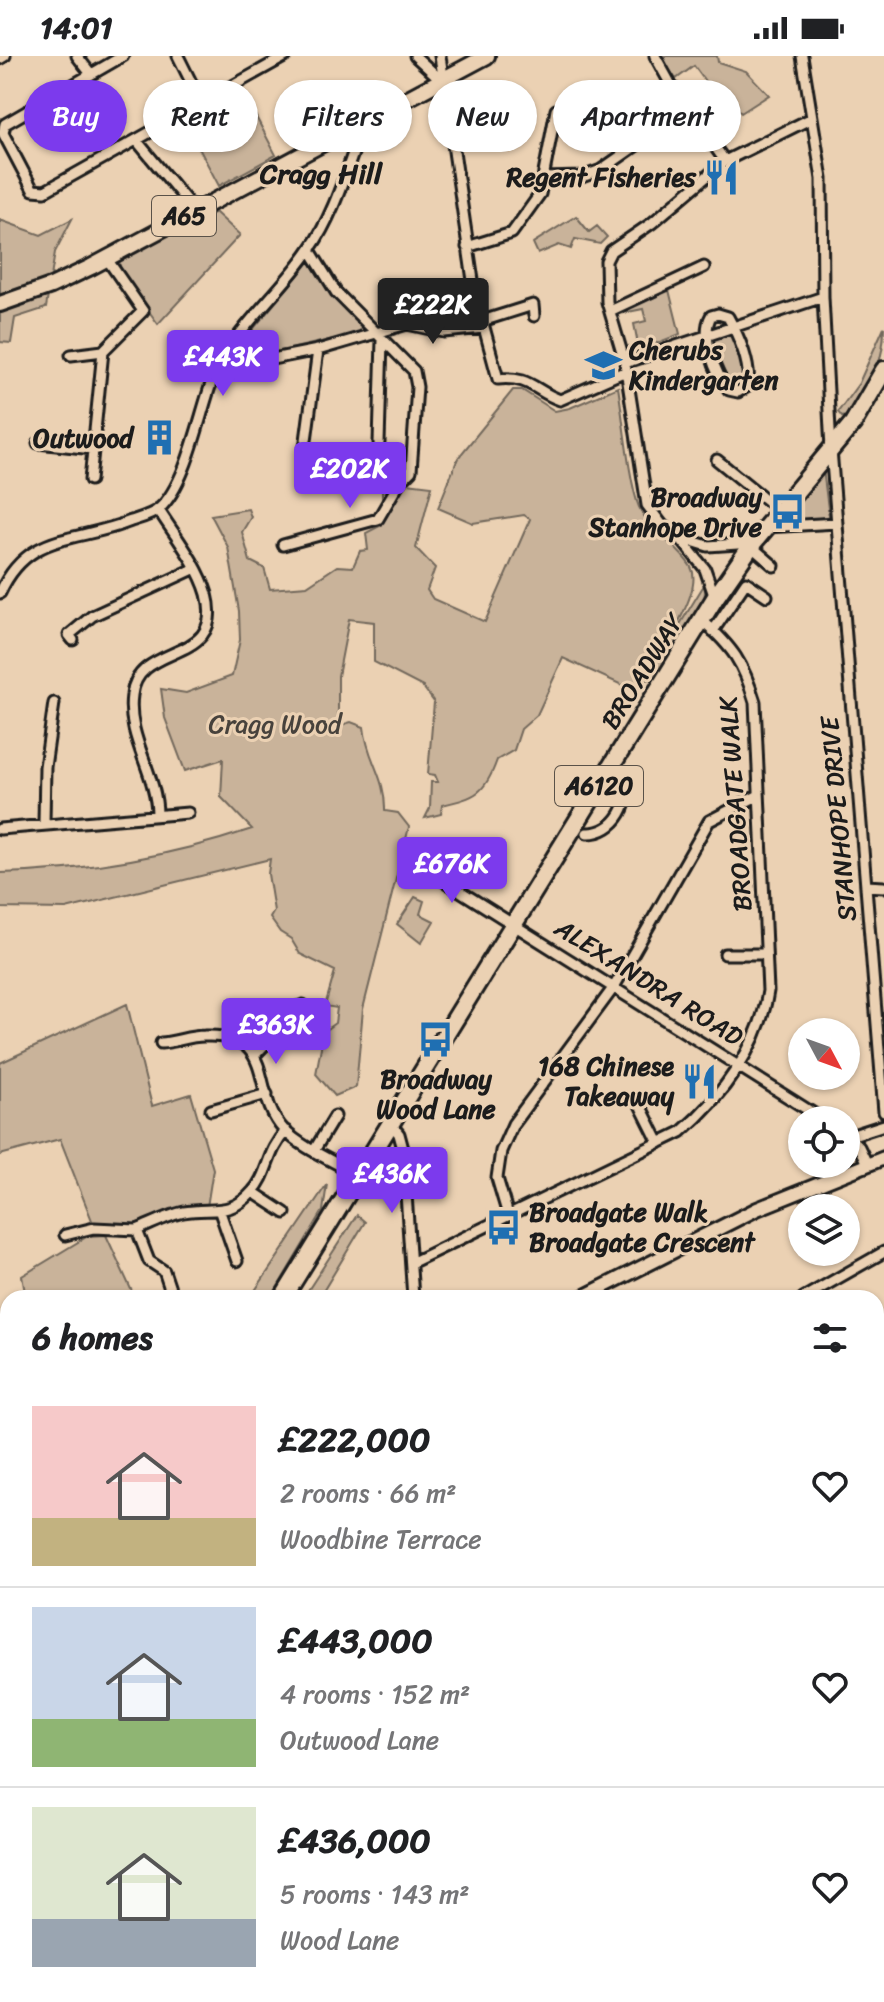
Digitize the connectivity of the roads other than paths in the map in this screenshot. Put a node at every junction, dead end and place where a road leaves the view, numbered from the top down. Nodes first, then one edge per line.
1 (77, 56) edge
2 (123, 56) edge
3 (178, 56) edge
4 (286, 56) edge
5 (415, 56) edge
6 (440, 56) edge
7 (487, 56) edge
8 (655, 56) edge
9 (802, 56) edge
10 (91, 74) junction
11 (190, 80) edge
12 (242, 80) edge
13 (441, 80) junction
14 (670, 80) edge
15 (812, 118) junction
16 (553, 126) edge
17 (143, 137) edge
18 (137, 141) junction
19 (305, 152) edge
20 (353, 152) edge
21 (452, 152) edge
22 (627, 152) edge
23 (719, 152) edge
24 (725, 161) junction
25 (543, 178) junction
26 (194, 210) junction
27 (467, 247) junction
28 (310, 250) junction
29 (107, 259) junction
30 (704, 267) dead end
31 (823, 297) junction
32 (0, 304) edge
33 (610, 311) junction
34 (534, 316) dead end
35 (482, 324) junction
36 (734, 327) junction
37 (706, 335) junction
38 (380, 337) junction
39 (318, 350) junction
40 (103, 351) junction
41 (71, 355) dead end
42 (626, 367) junction
43 (217, 370) junction
44 (884, 370) edge
45 (38, 443) dead end
46 (379, 443) dead end
47 (305, 448) dead end
48 (93, 449) junction
49 (831, 449) junction
50 (717, 460) dead end
51 (90, 480) dead end
52 (158, 509) junction
53 (780, 511) junction
54 (837, 523) junction
55 (767, 527) junction
56 (679, 537) junction
57 (283, 545) dead end
58 (752, 545) junction
59 (774, 566) dead end
60 (196, 568) junction
61 (739, 578) junction
62 (0, 593) edge
63 (767, 596) dead end
64 (715, 598) junction
65 (708, 626) junction
66 (69, 636) dead end
67 (54, 703) dead end
68 (623, 775) dead end
69 (759, 795) junction
70 (188, 813) dead end
71 (157, 814) junction
72 (44, 823) junction
73 (0, 829) edge
74 (587, 833) dead end
75 (409, 859) dead end
76 (866, 886) junction
77 (884, 887) edge
78 (514, 923) junction
79 (725, 954) dead end
80 (766, 954) junction
81 (878, 978) edge
82 (614, 987) junction
83 (303, 1005) dead end
84 (172, 1042) junction
85 (161, 1043) dead end
86 (175, 1054) dead end
87 (255, 1055) junction
88 (739, 1064) junction
89 (267, 1094) junction
90 (638, 1101) dead end
91 (803, 1106) edge
92 (211, 1110) dead end
93 (884, 1112) edge
94 (335, 1116) dead end
95 (391, 1124) junction
96 (884, 1125) edge
97 (286, 1131) junction
98 (860, 1132) edge
99 (659, 1143) junction
100 (315, 1149) junction
101 (860, 1153) edge
102 (884, 1158) edge
103 (867, 1164) junction
104 (359, 1176) junction
105 (253, 1192) junction
106 (220, 1212) junction
107 (285, 1213) dead end
108 (508, 1215) junction
109 (137, 1230) junction
110 (65, 1235) dead end
111 (884, 1252) edge
112 (237, 1261) dead end
113 (413, 1262) junction
114 (170, 1290) edge
115 (288, 1290) edge
116 (413, 1290) edge
117 (597, 1290) edge
118 (817, 1290) edge

1 - 10 street
2 - 10 street
3 - 11 street
4 - 12 street
5 - 13 street
6 - 13 street
7 - 13 main road, A65
8 - 14 street
9 - 15 street, STANHOPE DRIVE
10 - 18 street
15 - 24 street
15 - 31 street, STANHOPE DRIVE
16 - 25 street
17 - 18 street
18 - 26 street
19 - 26 main road, A65
20 - 28 street
21 - 27 street
22 - 25 street
23 - 24 street
24 - 33 street
25 - 27 street
26 - 29 main road, A65
27 - 35 street
28 - 38 street
28 - 43 street
29 - 32 main road, A65
29 - 40 street
30 - 33 street
31 - 36 street
31 - 49 street, STANHOPE DRIVE
33 - 42 street
34 - 35 street
35 - 38 street
35 - 42 street
36 - 37 street
36 - 37 street
36 - 37 street
37 - 42 street
38 - 39 street
38 - 46 street
38 - 57 street
39 - 43 street
39 - 47 street
40 - 41 street
40 - 48 street
42 - 56 street
43 - 52 street
44 - 49 highway, BROADWAY / A6120
45 - 48 street
48 - 51 street
49 - 53 highway, BROADWAY / A6120
49 - 54 street, STANHOPE DRIVE
50 - 53 street
52 - 60 street
52 - 62 street
53 - 55 highway, BROADWAY / A6120
54 - 55 street
54 - 76 street, STANHOPE DRIVE
55 - 58 highway, BROADWAY / A6120
56 - 58 street
56 - 64 street
58 - 59 street
58 - 61 highway, BROADWAY / A6120
60 - 66 street
60 - 71 street
61 - 63 street
61 - 64 highway, BROADWAY / A6120
61 - 65 street
64 - 65 highway, BROADWAY / A6120
65 - 69 street, BROADGATE WALK
65 - 78 highway, BROADWAY / A6120
67 - 72 street
68 - 74 street
69 - 80 street, BROADGATE WALK
69 - 82 street
70 - 71 street
71 - 72 street
72 - 73 street
75 - 78 street, ALEXANDRA ROAD
76 - 77 street
76 - 81 street, STANHOPE DRIVE
78 - 82 street, ALEXANDRA ROAD
78 - 95 highway, BROADWAY / A6120
79 - 80 street
80 - 88 street, BROADGATE WALK
81 - 93 street, STANHOPE DRIVE
82 - 88 street, ALEXANDRA ROAD
82 - 108 street
83 - 87 street
84 - 85 street
84 - 86 street
84 - 87 street
87 - 89 street
88 - 91 street, ALEXANDRA ROAD
88 - 99 street, BROADGATE WALK
89 - 92 street
89 - 97 street
90 - 99 street
94 - 100 street
95 - 104 highway, BROADWAY / A6120
95 - 113 street
96 - 98 street
97 - 100 street
97 - 105 street
99 - 108 street, BROADGATE WALK
100 - 104 street
101 - 103 street
102 - 103 street
103 - 117 street
104 - 115 highway, BROADWAY / A6120
105 - 106 street
105 - 107 street
106 - 109 street
106 - 112 street
108 - 113 street, BROADGATE WALK
109 - 110 street
109 - 114 street
111 - 118 street
113 - 116 street

